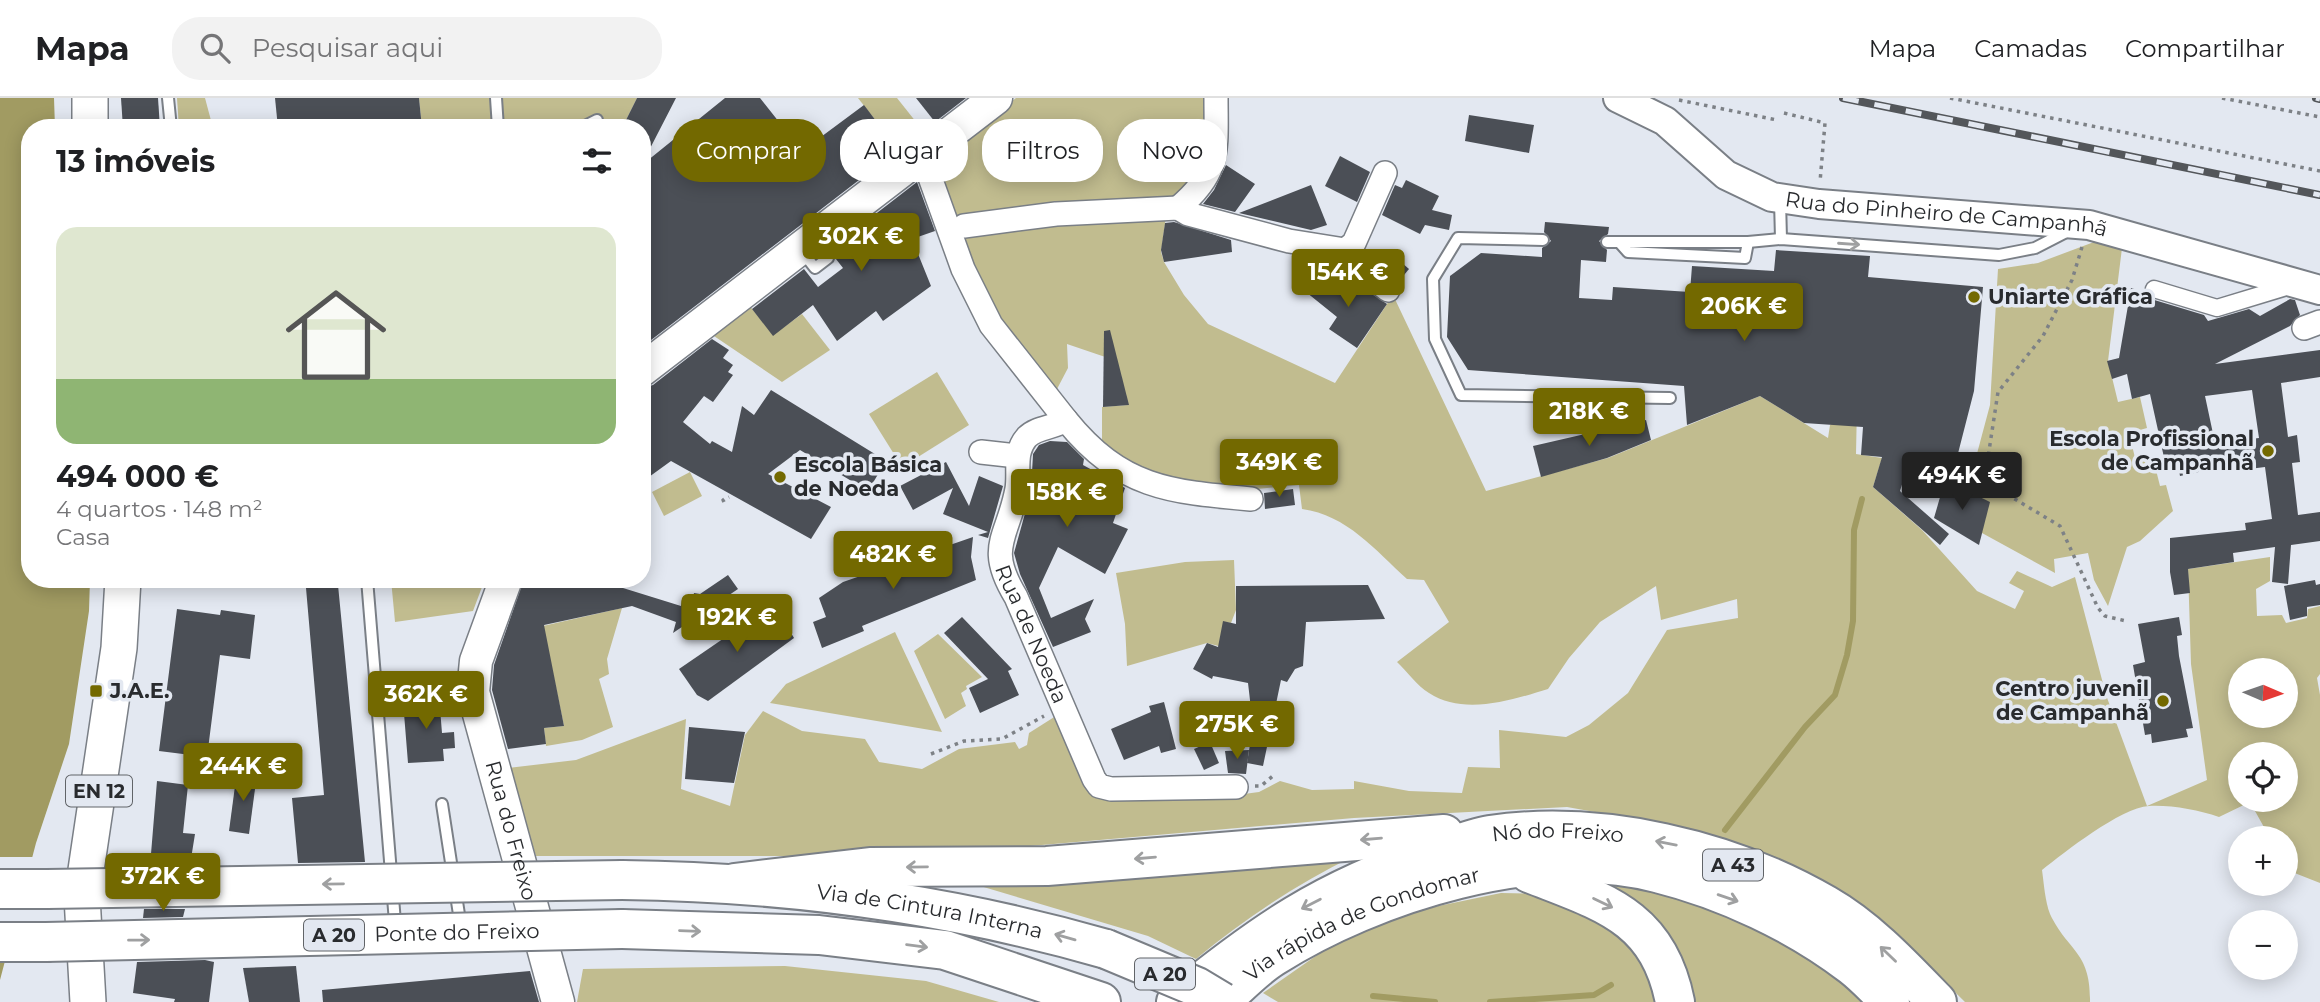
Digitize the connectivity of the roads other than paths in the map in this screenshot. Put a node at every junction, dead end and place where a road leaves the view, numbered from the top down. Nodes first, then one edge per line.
1 (90, 98) edge
2 (168, 98) edge
3 (496, 98) edge
4 (996, 98) edge
5 (1216, 98) edge
6 (1618, 98) edge
7 (90, 119) edge
8 (170, 119) edge
9 (497, 119) edge
10 (968, 119) edge
11 (1385, 173) dead end
12 (892, 182) edge
13 (934, 182) edge
14 (1780, 199) junction
15 (1178, 208) junction
16 (2078, 225) junction
17 (956, 227) junction
18 (1781, 239) junction
19 (1543, 240) dead end
20 (1607, 242) dead end
21 (1345, 250) junction
22 (2309, 287) edge
23 (2154, 289) dead end
24 (1388, 290) dead end
25 (651, 364) edge
26 (1670, 398) dead end
27 (1066, 420) junction
28 (981, 452) dead end
29 (1017, 456) junction
30 (1251, 499) dead end
31 (123, 588) edge
32 (368, 588) edge
33 (503, 588) edge
34 (1236, 787) dead end
35 (442, 804) dead end
36 (1488, 835) junction
37 (1517, 868) junction
38 (734, 883) junction
39 (0, 889) edge
40 (533, 920) junction
41 (460, 921) junction
42 (622, 929) joint
43 (0, 942) edge
44 (1090, 998) edge
45 (88, 1002) edge
46 (558, 1002) edge
47 (1176, 1002) edge
48 (1221, 1002) edge
49 (1675, 1002) edge
50 (1890, 1002) edge
51 (1937, 1002) edge

1 - 7 main road
2 - 8 lane
3 - 9 lane
4 - 10 main road
5 - 15 street
6 - 14 street, Rua do Pinheiro de Campanhã
11 - 21 street
12 - 25 main road
13 - 17 street
14 - 16 street, Rua do Pinheiro de Campanhã
14 - 18 lane
15 - 17 street
15 - 21 street
18 -> 16 lane
16 - 22 street, Rua do Pinheiro de Campanhã
17 - 27 street
18 - 20 lane
19 - 26 lane
21 - 24 street
22 - 23 street, Rua do Pinheiro de Campanhã
27 - 29 street
27 - 30 street
28 - 29 street
29 - 34 street, Rua de Noeda
31 - 45 main road, EN 12
32 - 41 lane
33 - 40 main road, Rua do Freixo
35 - 41 lane
36 -> 38 highway
36 -> 47 highway, Nó do Freixo / A 43
51 -> 36 highway, Nó do Freixo / A 43
37 - 48 highway, Via rápida de Gondomar / A 43
37 -> 49 highway
37 -> 50 highway, Nó do Freixo / A 43
38 -> 39 highway, Via de Cintura Interna / A 20, bridge
48 -> 38 highway, Via de Cintura Interna / A 20, bridge
40 - 41 lane
40 - 46 main road, Rua do Freixo
43 -> 42 highway, Ponte do Freixo / A 20, bridge
42 -> 44 highway, Via de Cintura Interna / A 20

